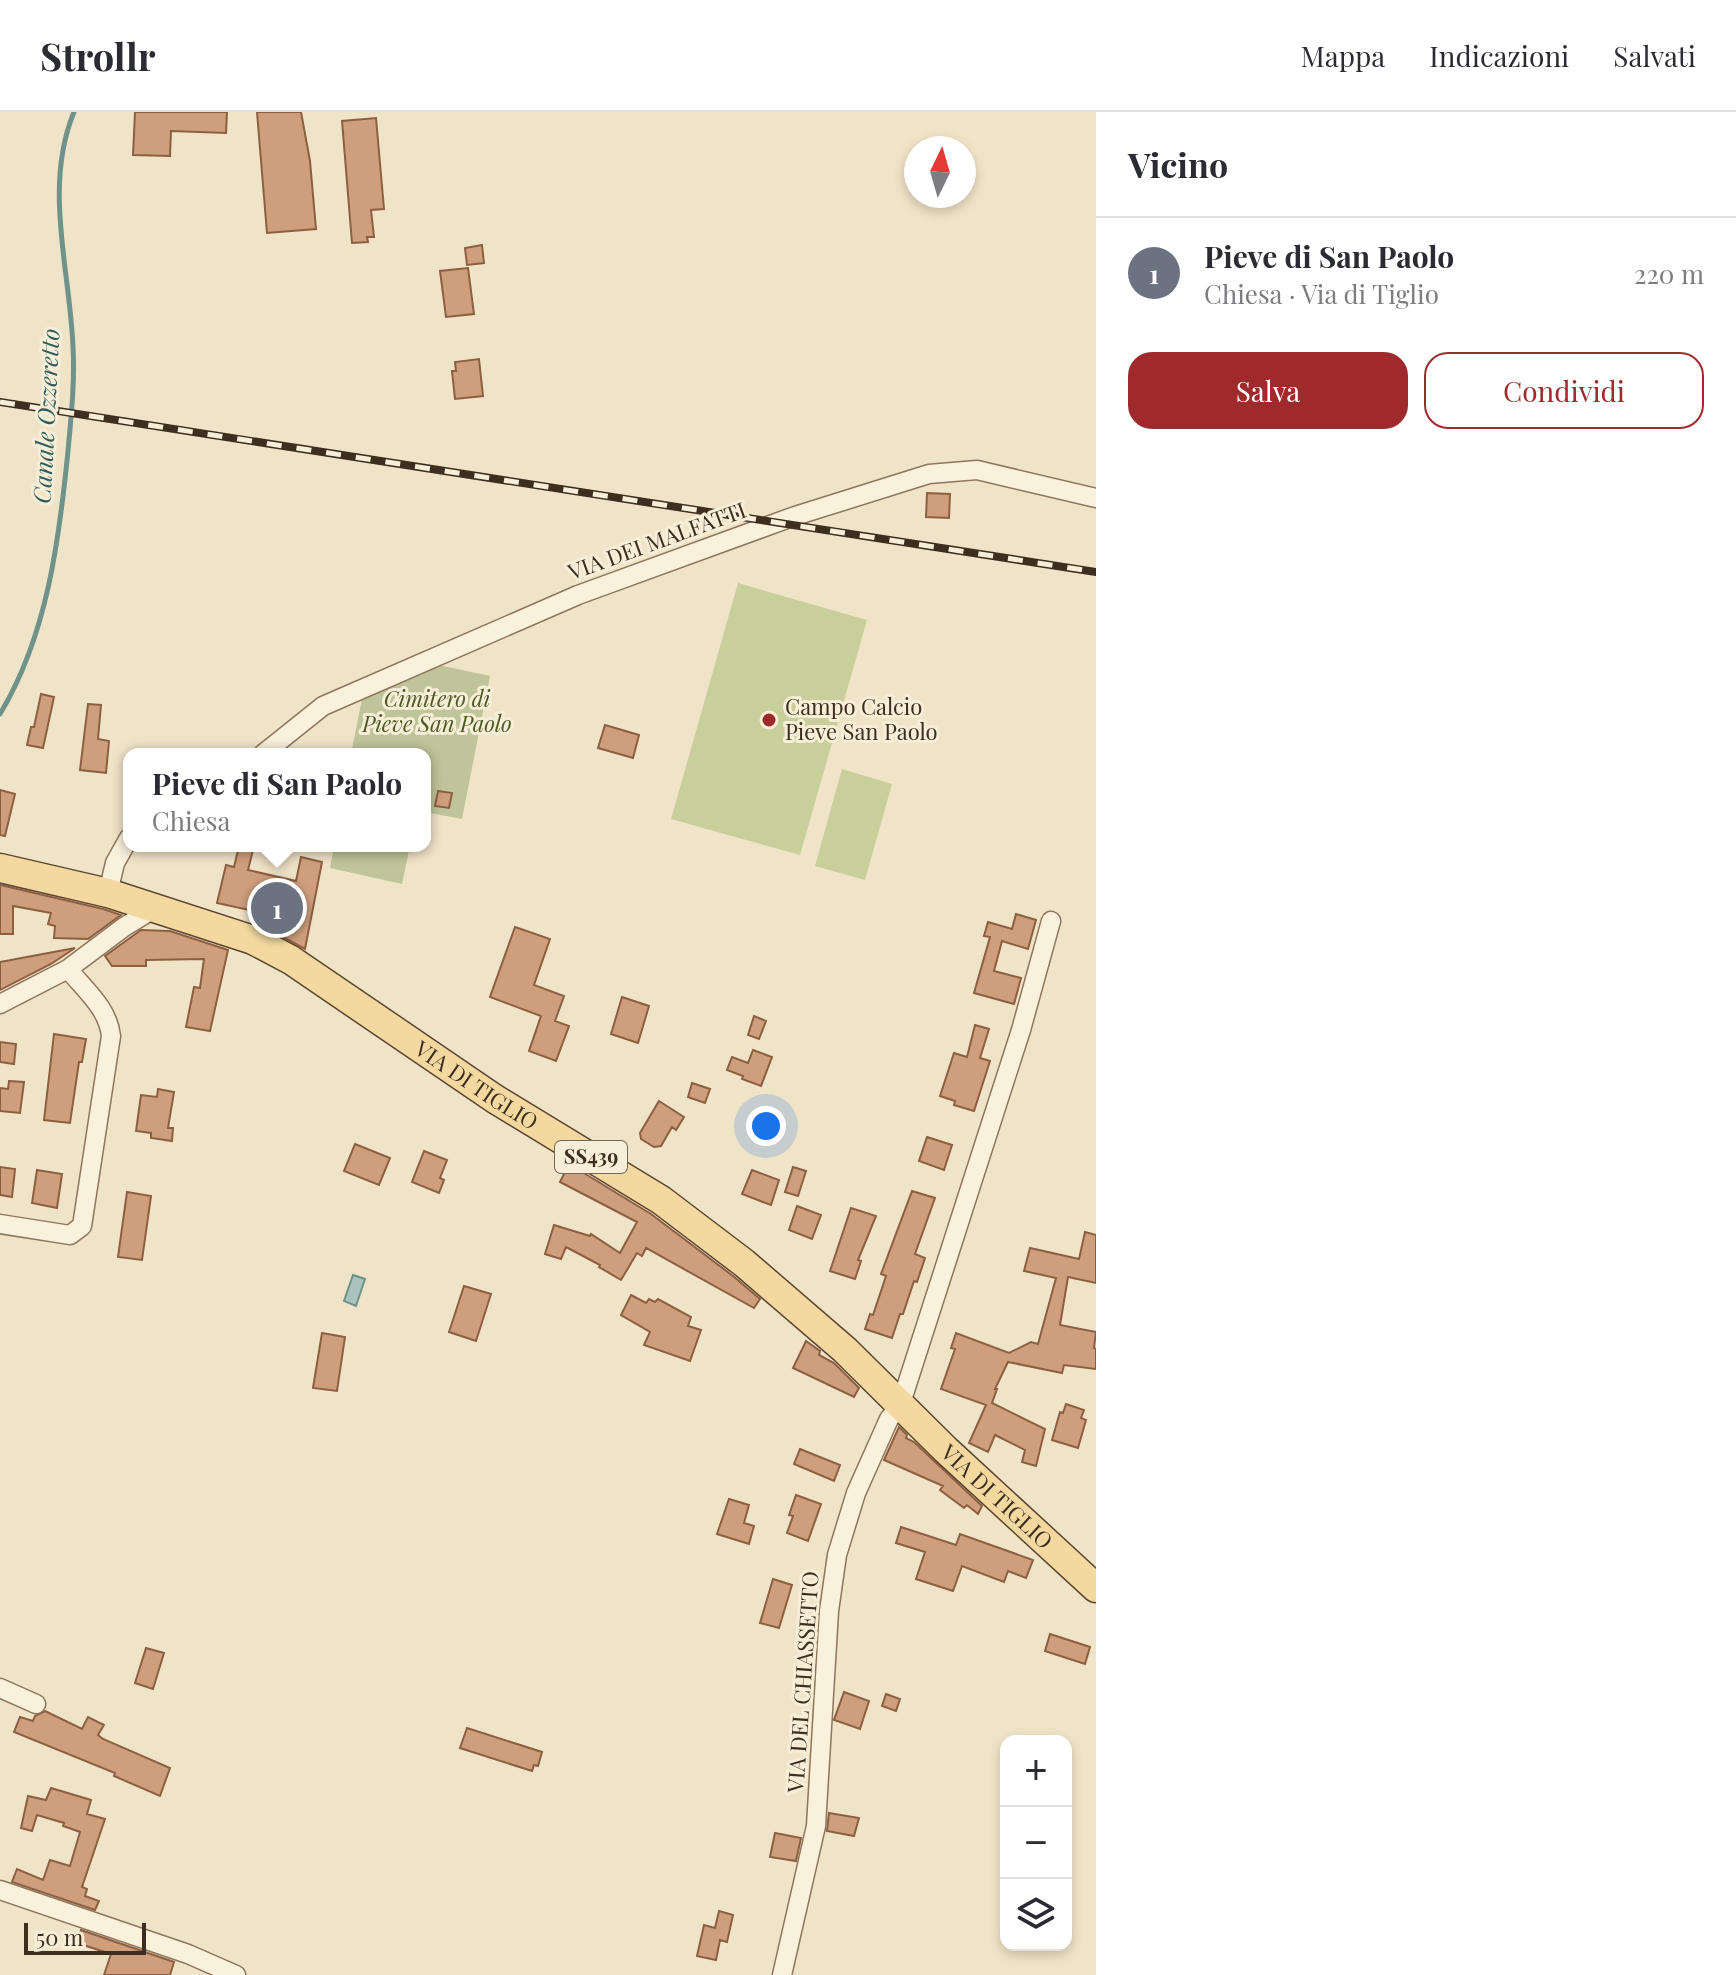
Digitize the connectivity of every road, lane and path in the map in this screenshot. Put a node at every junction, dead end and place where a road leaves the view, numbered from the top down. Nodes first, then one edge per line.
1 (1096, 498) edge
2 (270, 748) edge
3 (123, 849) edge
4 (0, 868) edge
5 (108, 893) junction
6 (155, 908) junction
7 (1051, 921) dead end
8 (68, 969) junction
9 (0, 1004) edge
10 (0, 1224) edge
11 (901, 1403) junction
12 (1096, 1588) edge
13 (0, 1688) edge
14 (36, 1704) dead end
15 (0, 1890) edge
16 (236, 1975) edge
17 (782, 1975) edge

1 - 2 street, VIA DEI MALFATTI
3 - 5 street
4 - 5 main road, VIA DI TIGLIO / SS439
5 - 6 main road, VIA DI TIGLIO / SS439
6 - 8 street
6 - 11 main road, VIA DI TIGLIO / SS439
7 - 11 street
8 - 9 street
8 - 10 street
11 - 12 main road, VIA DI TIGLIO / SS439
11 - 17 street, VIA DEL CHIASSETTO
13 - 14 street
15 - 16 street

